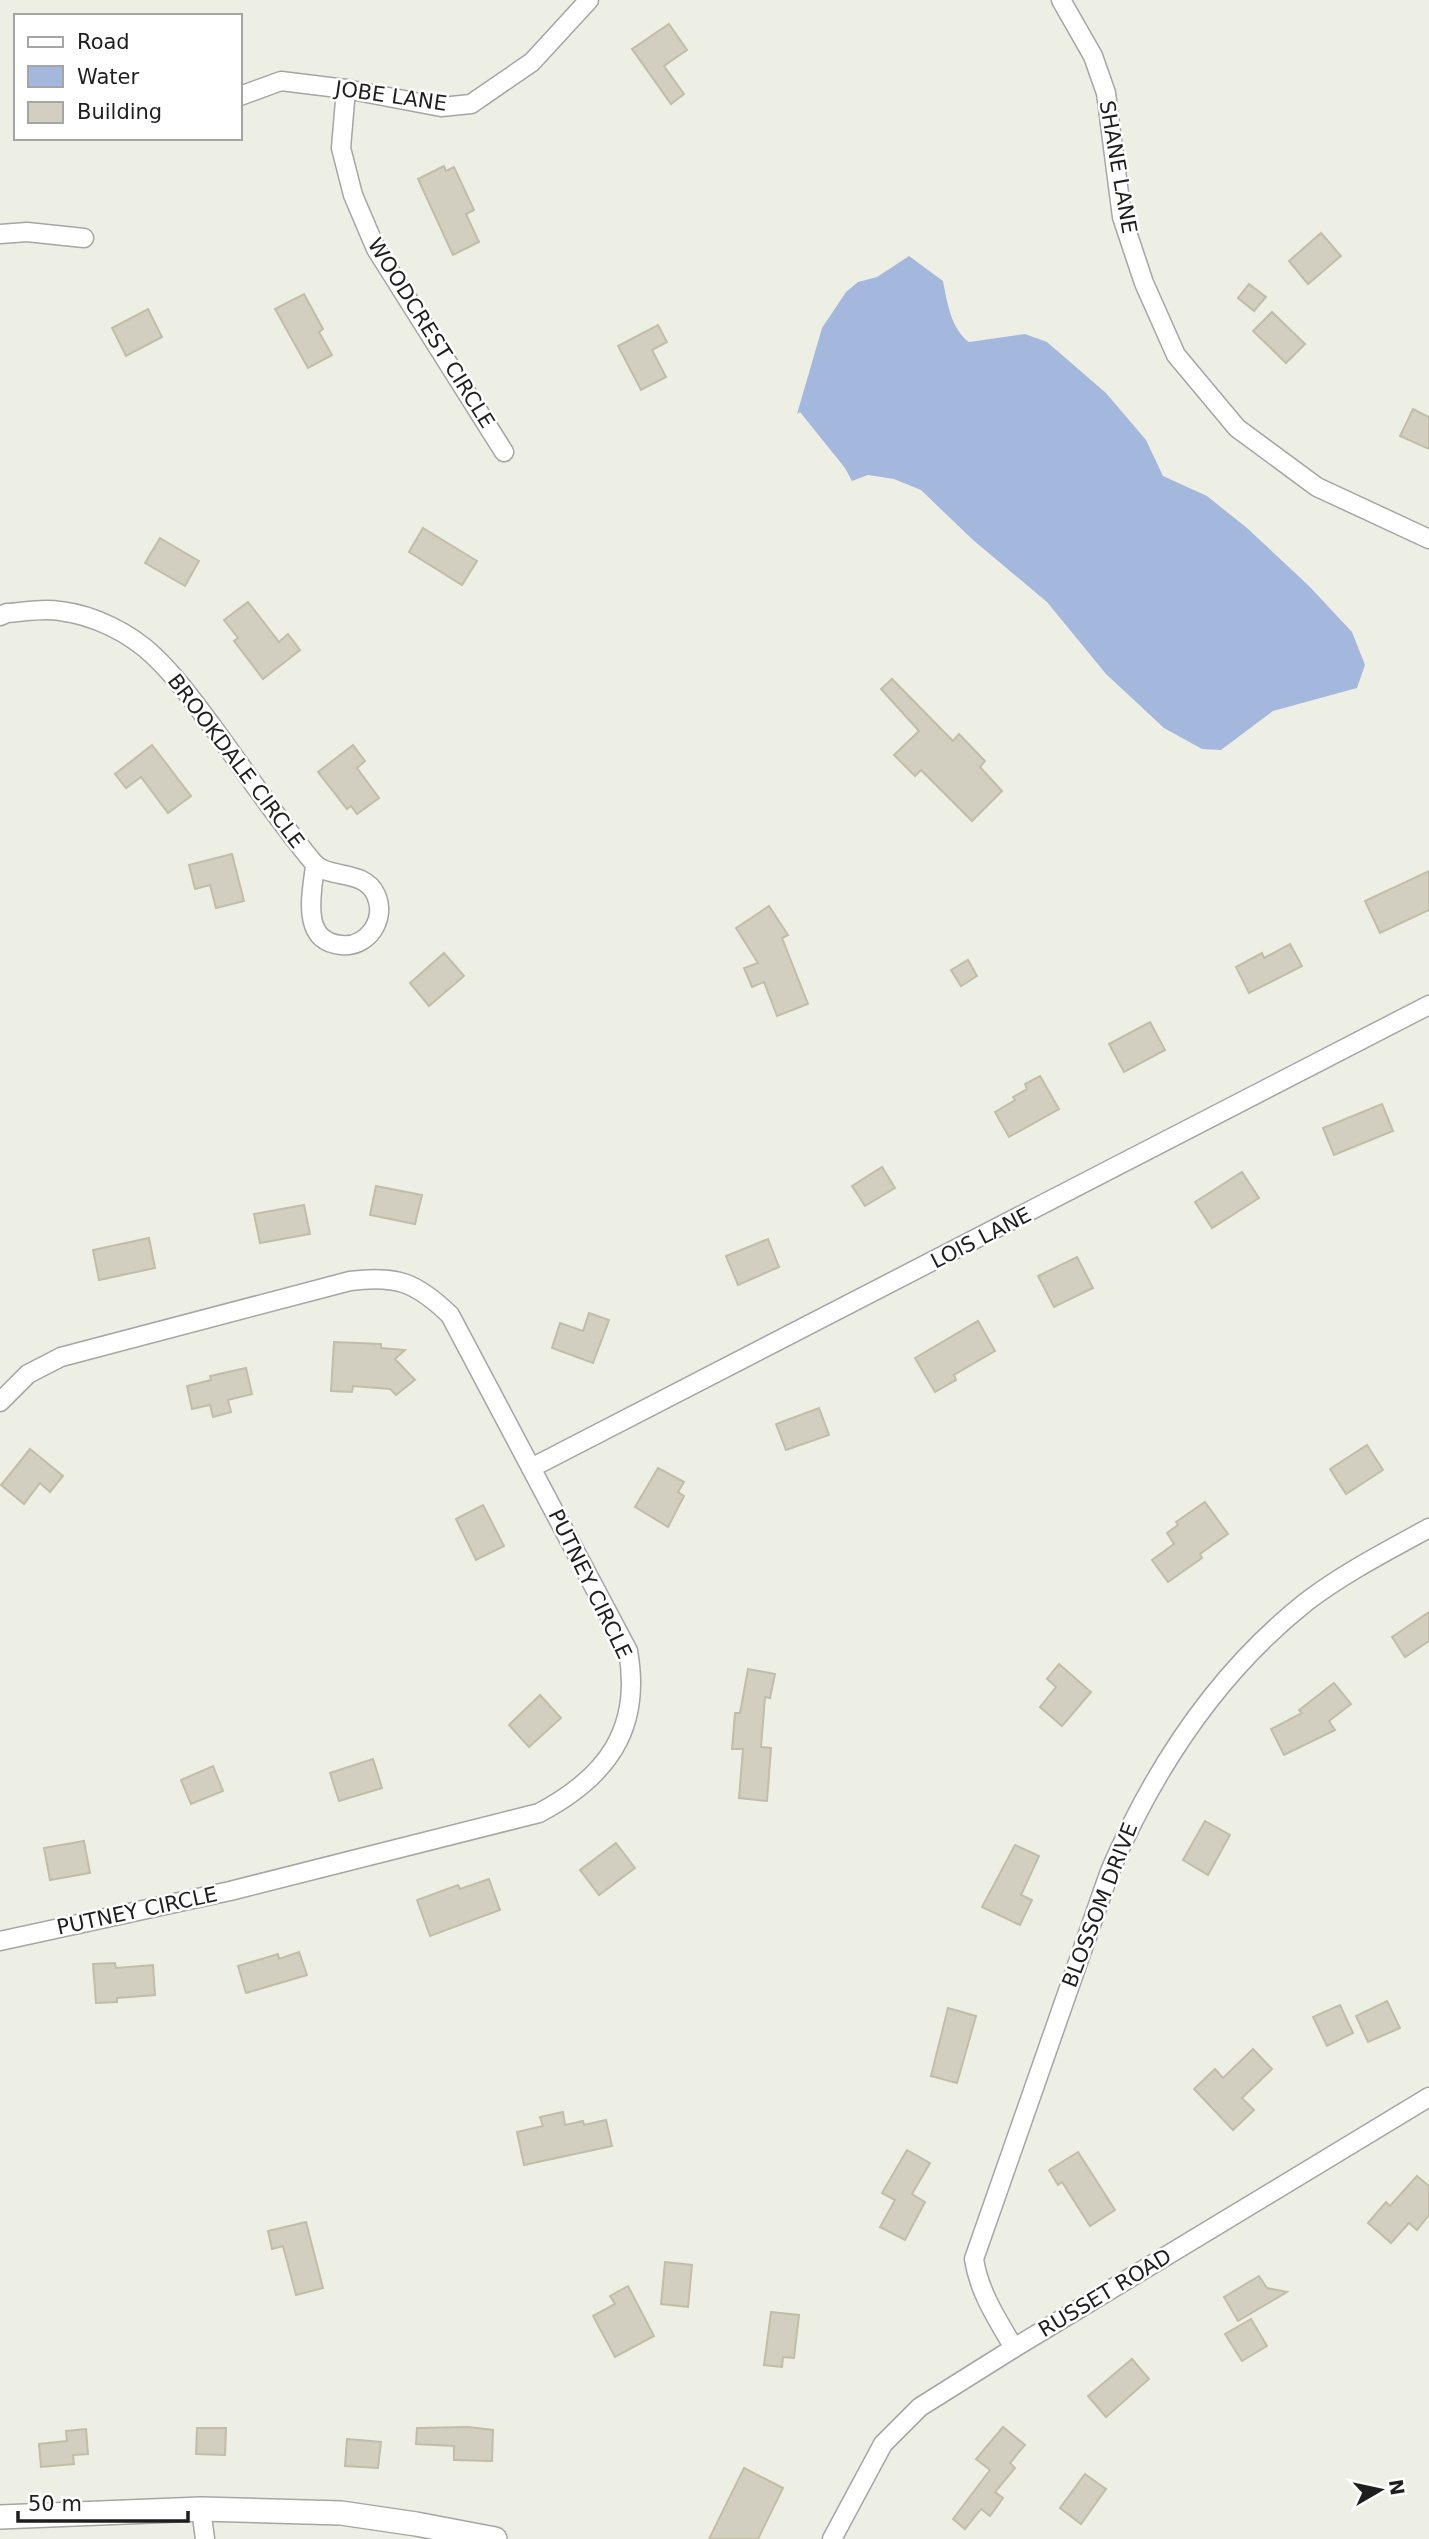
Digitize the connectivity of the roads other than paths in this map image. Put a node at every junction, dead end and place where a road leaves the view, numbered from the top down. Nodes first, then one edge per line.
1 (589, 0) edge
2 (1061, 0) edge
3 (346, 89) junction
4 (242, 95) edge
5 (0, 234) edge
6 (84, 238) dead end
7 (504, 452) dead end
8 (1429, 538) edge
9 (0, 616) edge
10 (315, 866) junction
11 (1429, 1005) edge
12 (0, 1402) edge
13 (531, 1468) junction
14 (1429, 1528) edge
15 (0, 1941) edge
16 (1429, 2097) edge
17 (1014, 2348) junction
18 (201, 2509) junction
19 (0, 2517) edge
20 (205, 2539) edge
21 (495, 2539) edge
22 (832, 2539) edge

1 - 3 street, JOBE LANE
2 - 8 street, SHANE LANE
3 - 4 street, JOBE LANE
3 - 7 street, WOODCREST CIRCLE
5 - 6 street
9 - 10 street, BROOKDALE CIRCLE
10 - 10 street, BROOKDALE CIRCLE
11 - 13 street, LOIS LANE
12 - 13 street, PUTNEY CIRCLE
13 - 15 street, PUTNEY CIRCLE
14 - 17 street, BLOSSOM DRIVE
16 - 17 street, RUSSET ROAD
17 - 22 street, RUSSET ROAD
18 - 19 street
18 - 20 street
18 - 21 street

